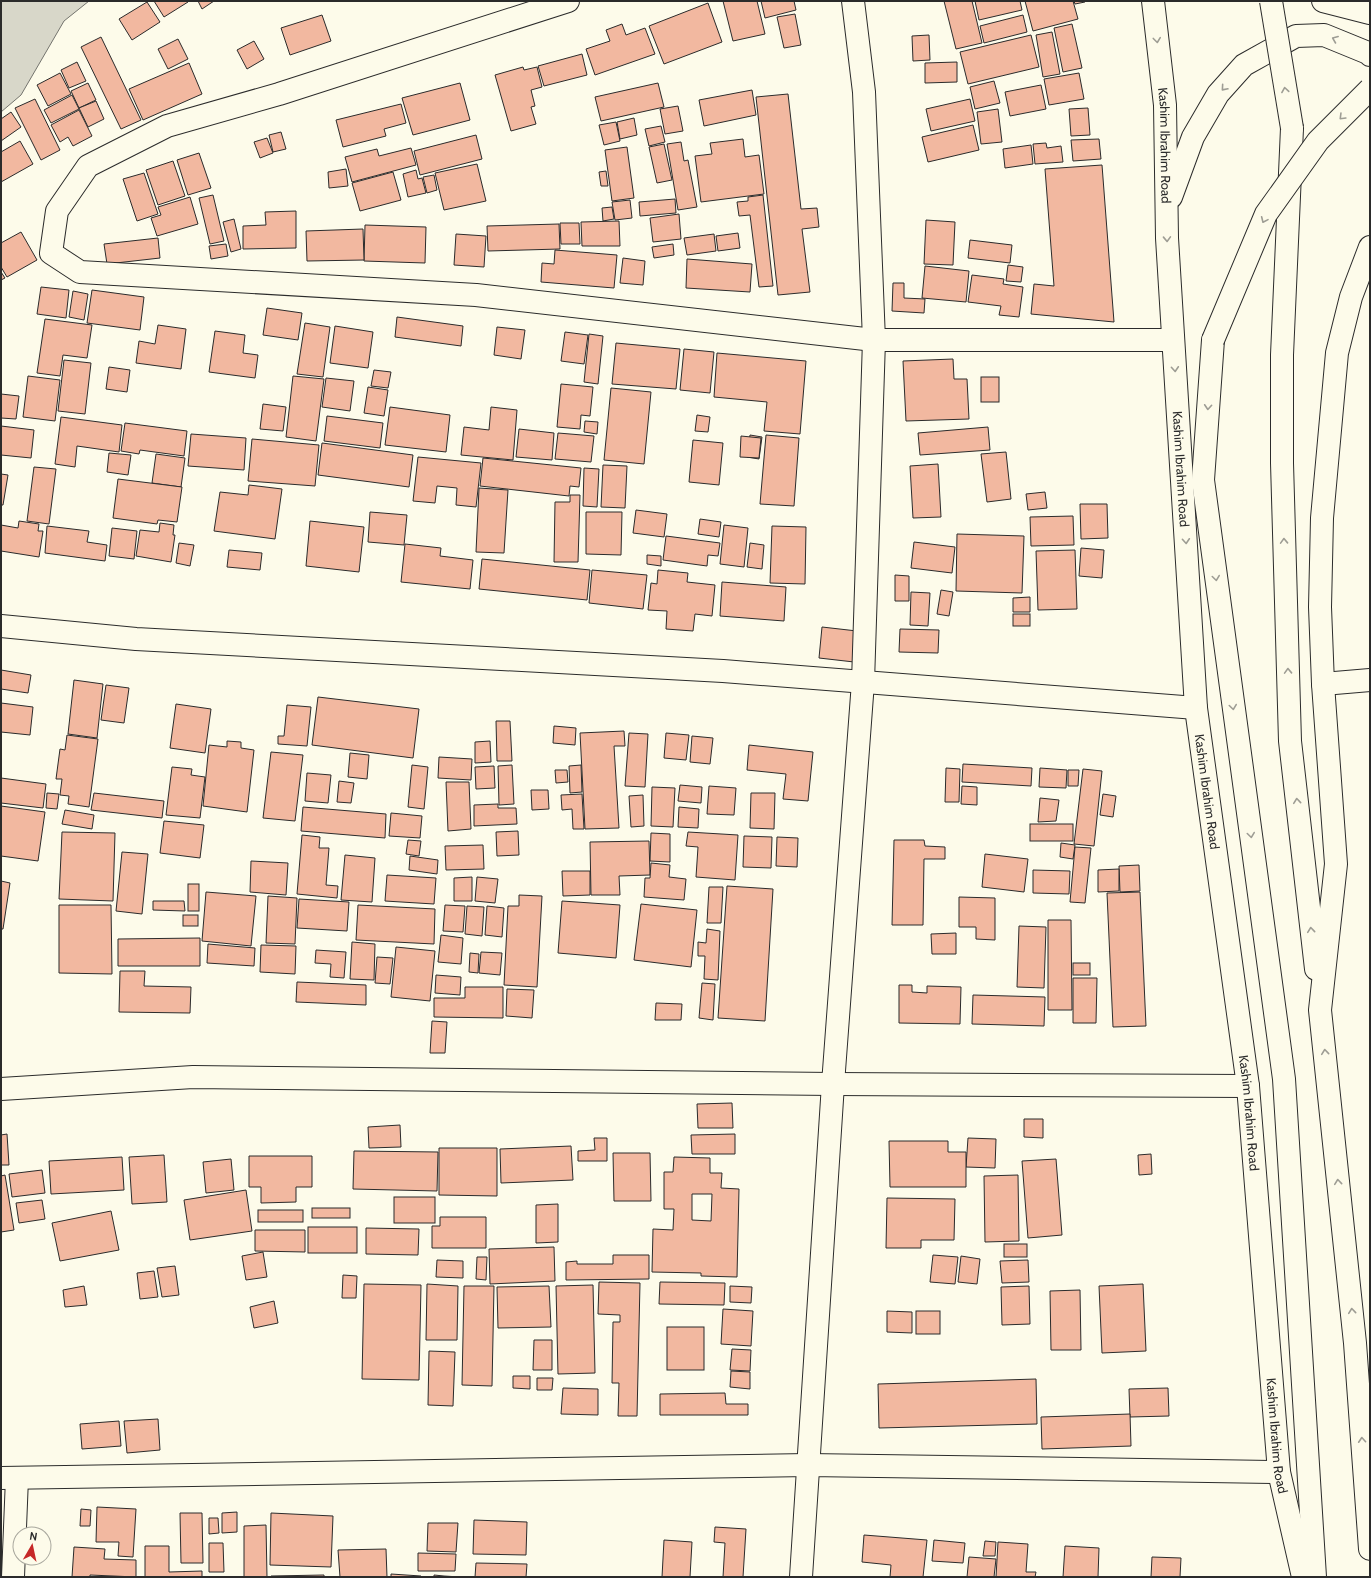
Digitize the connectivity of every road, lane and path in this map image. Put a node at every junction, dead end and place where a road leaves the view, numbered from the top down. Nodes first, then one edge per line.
1 (568, 1) edge
2 (853, 1) edge
3 (1153, 1) edge
4 (1271, 1) edge
5 (1323, 1) edge
6 (1370, 13) edge
7 (1370, 55) edge
8 (1370, 89) edge
9 (1166, 210) junction
10 (1370, 247) edge
11 (874, 340) junction
12 (1173, 340) junction
13 (1, 626) edge
14 (1370, 680) edge
15 (863, 682) junction
16 (1323, 684) junction
17 (1196, 708) junction
18 (1320, 1010) junction
19 (833, 1084) junction
20 (1248, 1086) junction
21 (1, 1089) edge
22 (808, 1465) junction
23 (1279, 1472) junction
24 (9, 1478) edge
25 (1370, 1549) edge
26 (13, 1577) edge
27 (801, 1577) edge
28 (1303, 1577) edge
29 (1315, 1577) edge

1 - 11 main road
2 - 11 main road
3 -> 9 main road, Kashim Ibrahim Road
18 -> 4 main road, bridge
5 - 6 main road
7 -> 9 main road
8 -> 29 main road, bridge
9 -> 12 main road, Kashim Ibrahim Road
10 - 16 main road
11 - 12 main road
11 - 15 main road
12 -> 17 main road, Kashim Ibrahim Road
13 - 15 main road
14 - 16 main road
15 - 17 main road
15 - 19 main road
16 - 18 main road
17 - 20 main road, Kashim Ibrahim Road
25 -> 18 main road
19 - 20 main road
19 - 21 main road
19 - 22 main road
20 - 23 main road, Kashim Ibrahim Road
22 - 23 main road
22 - 24 main road
22 - 27 main road
23 - 28 main road, Kashim Ibrahim Road
24 - 26 main road

